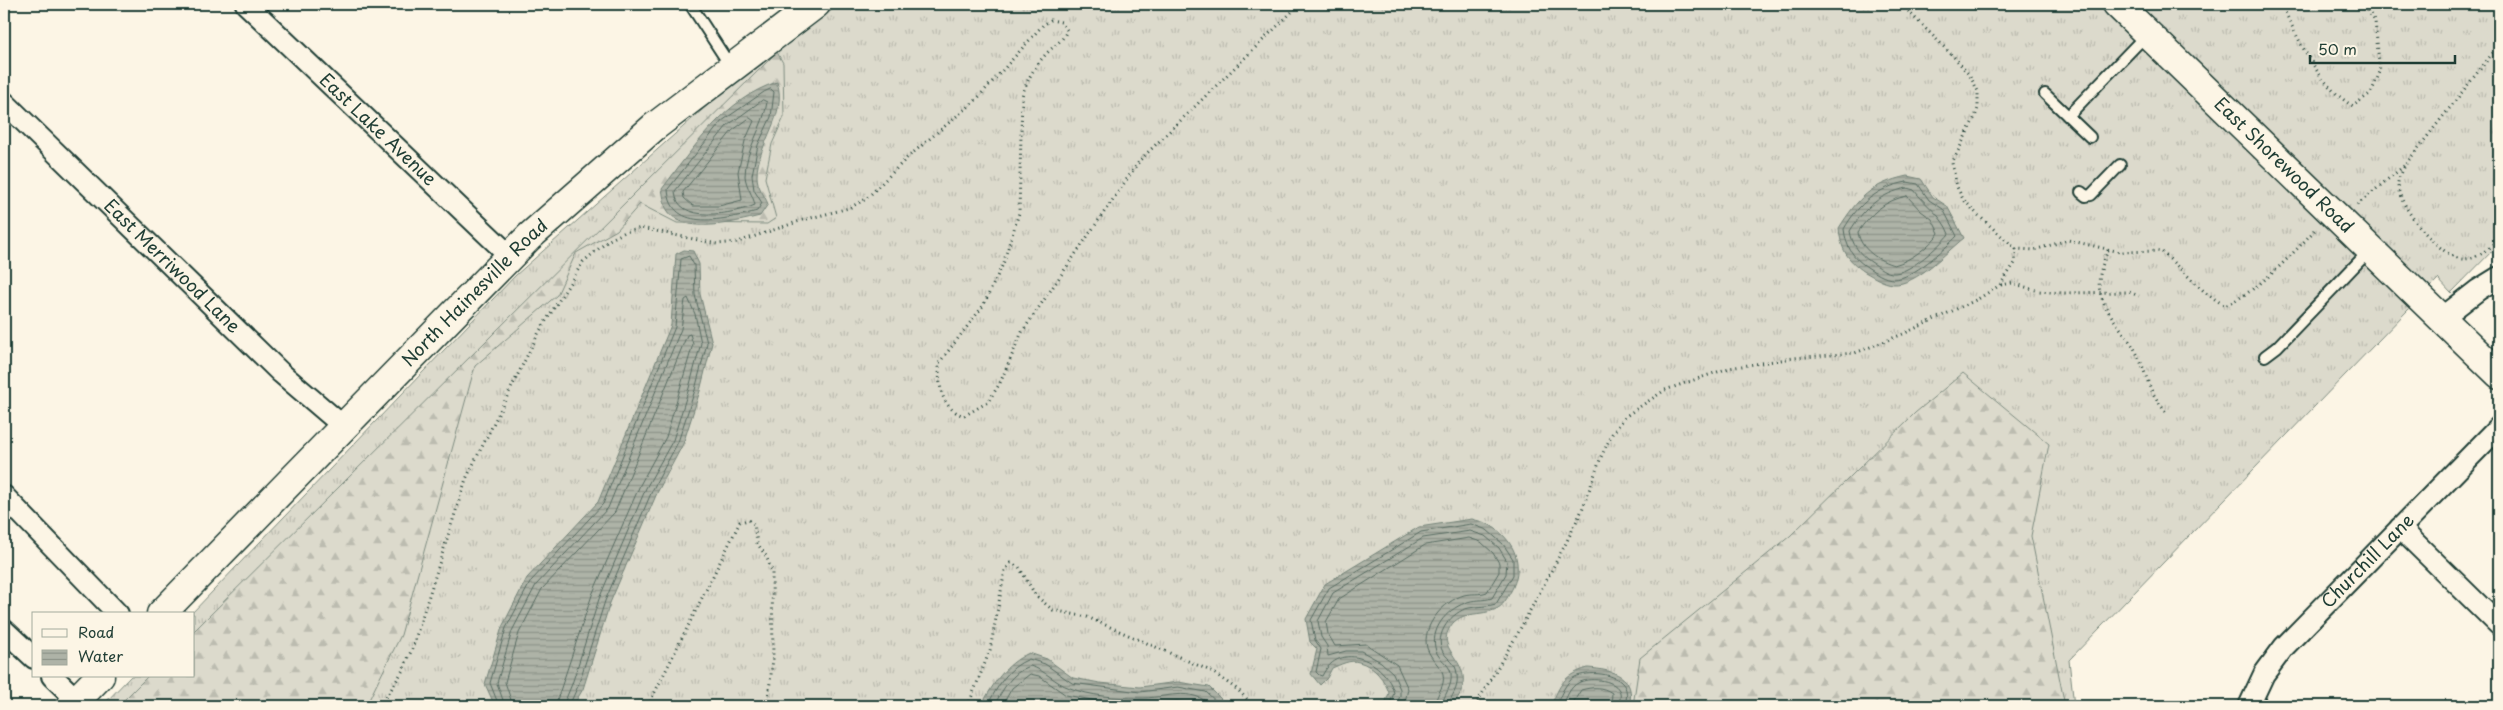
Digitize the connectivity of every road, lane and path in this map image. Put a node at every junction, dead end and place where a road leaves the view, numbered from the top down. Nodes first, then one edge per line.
1 (246, 4) edge
2 (690, 4) edge
3 (816, 4) edge
4 (1300, 4) edge
5 (1901, 4) edge
6 (2117, 4) edge
7 (2281, 4) edge
8 (2363, 4) edge
9 (2147, 33) junction
10 (2499, 45) edge
11 (731, 68) junction
12 (2045, 94) dead end
13 (4, 102) edge
14 (2068, 116) junction
15 (2090, 137) dead end
16 (2120, 165) dead end
17 (2081, 192) dead end
18 (2499, 238) edge
19 (2016, 249) junction
20 (2370, 249) junction
21 (2108, 250) junction
22 (510, 256) junction
23 (2289, 257) dead end
24 (2499, 277) edge
25 (2000, 285) junction
26 (2100, 292) junction
27 (2139, 296) dead end
28 (2447, 323) junction
29 (2265, 356) dead end
30 (2499, 374) edge
31 (2166, 412) dead end
32 (343, 426) junction
33 (2499, 427) edge
34 (4, 496) edge
35 (2400, 528) junction
36 (116, 612) edge
37 (163, 612) edge
38 (2499, 625) edge
39 (4, 630) edge
40 (32, 656) edge
41 (54, 678) edge
42 (98, 678) edge
43 (74, 703) edge
44 (381, 706) edge
45 (648, 706) edge
46 (767, 706) edge
47 (968, 706) edge
48 (1254, 706) edge
49 (1475, 706) edge
50 (2248, 706) edge

1 - 22 street, East Lake Avenue
2 - 11 lane
3 - 11 main road, North Hainesville Road
4 - 44 path
5 - 19 path
6 - 9 main road, East Shorewood Road
7 - 8 path
9 - 14 lane
9 - 20 main road, East Shorewood Road
10 - 18 path
11 - 22 main road, North Hainesville Road
12 - 14 lane
13 - 32 street, East Merriwood Lane
14 - 15 lane
16 - 17 lane
19 - 21 path
19 - 25 path
20 - 28 main road, East Shorewood Road
20 - 29 lane
21 - 23 path
21 - 26 path
22 - 32 main road, North Hainesville Road
24 - 28 street
25 - 26 path
25 - 49 path
26 - 27 path
26 - 31 path
28 - 30 main road, East Shorewood Road
32 - 37 main road, North Hainesville Road
33 - 35 street, Churchill Lane
34 - 36 street
35 - 38 street
35 - 50 street, Churchill Lane
39 - 40 street
41 - 43 street
42 - 43 main road
45 - 46 path
47 - 48 path

